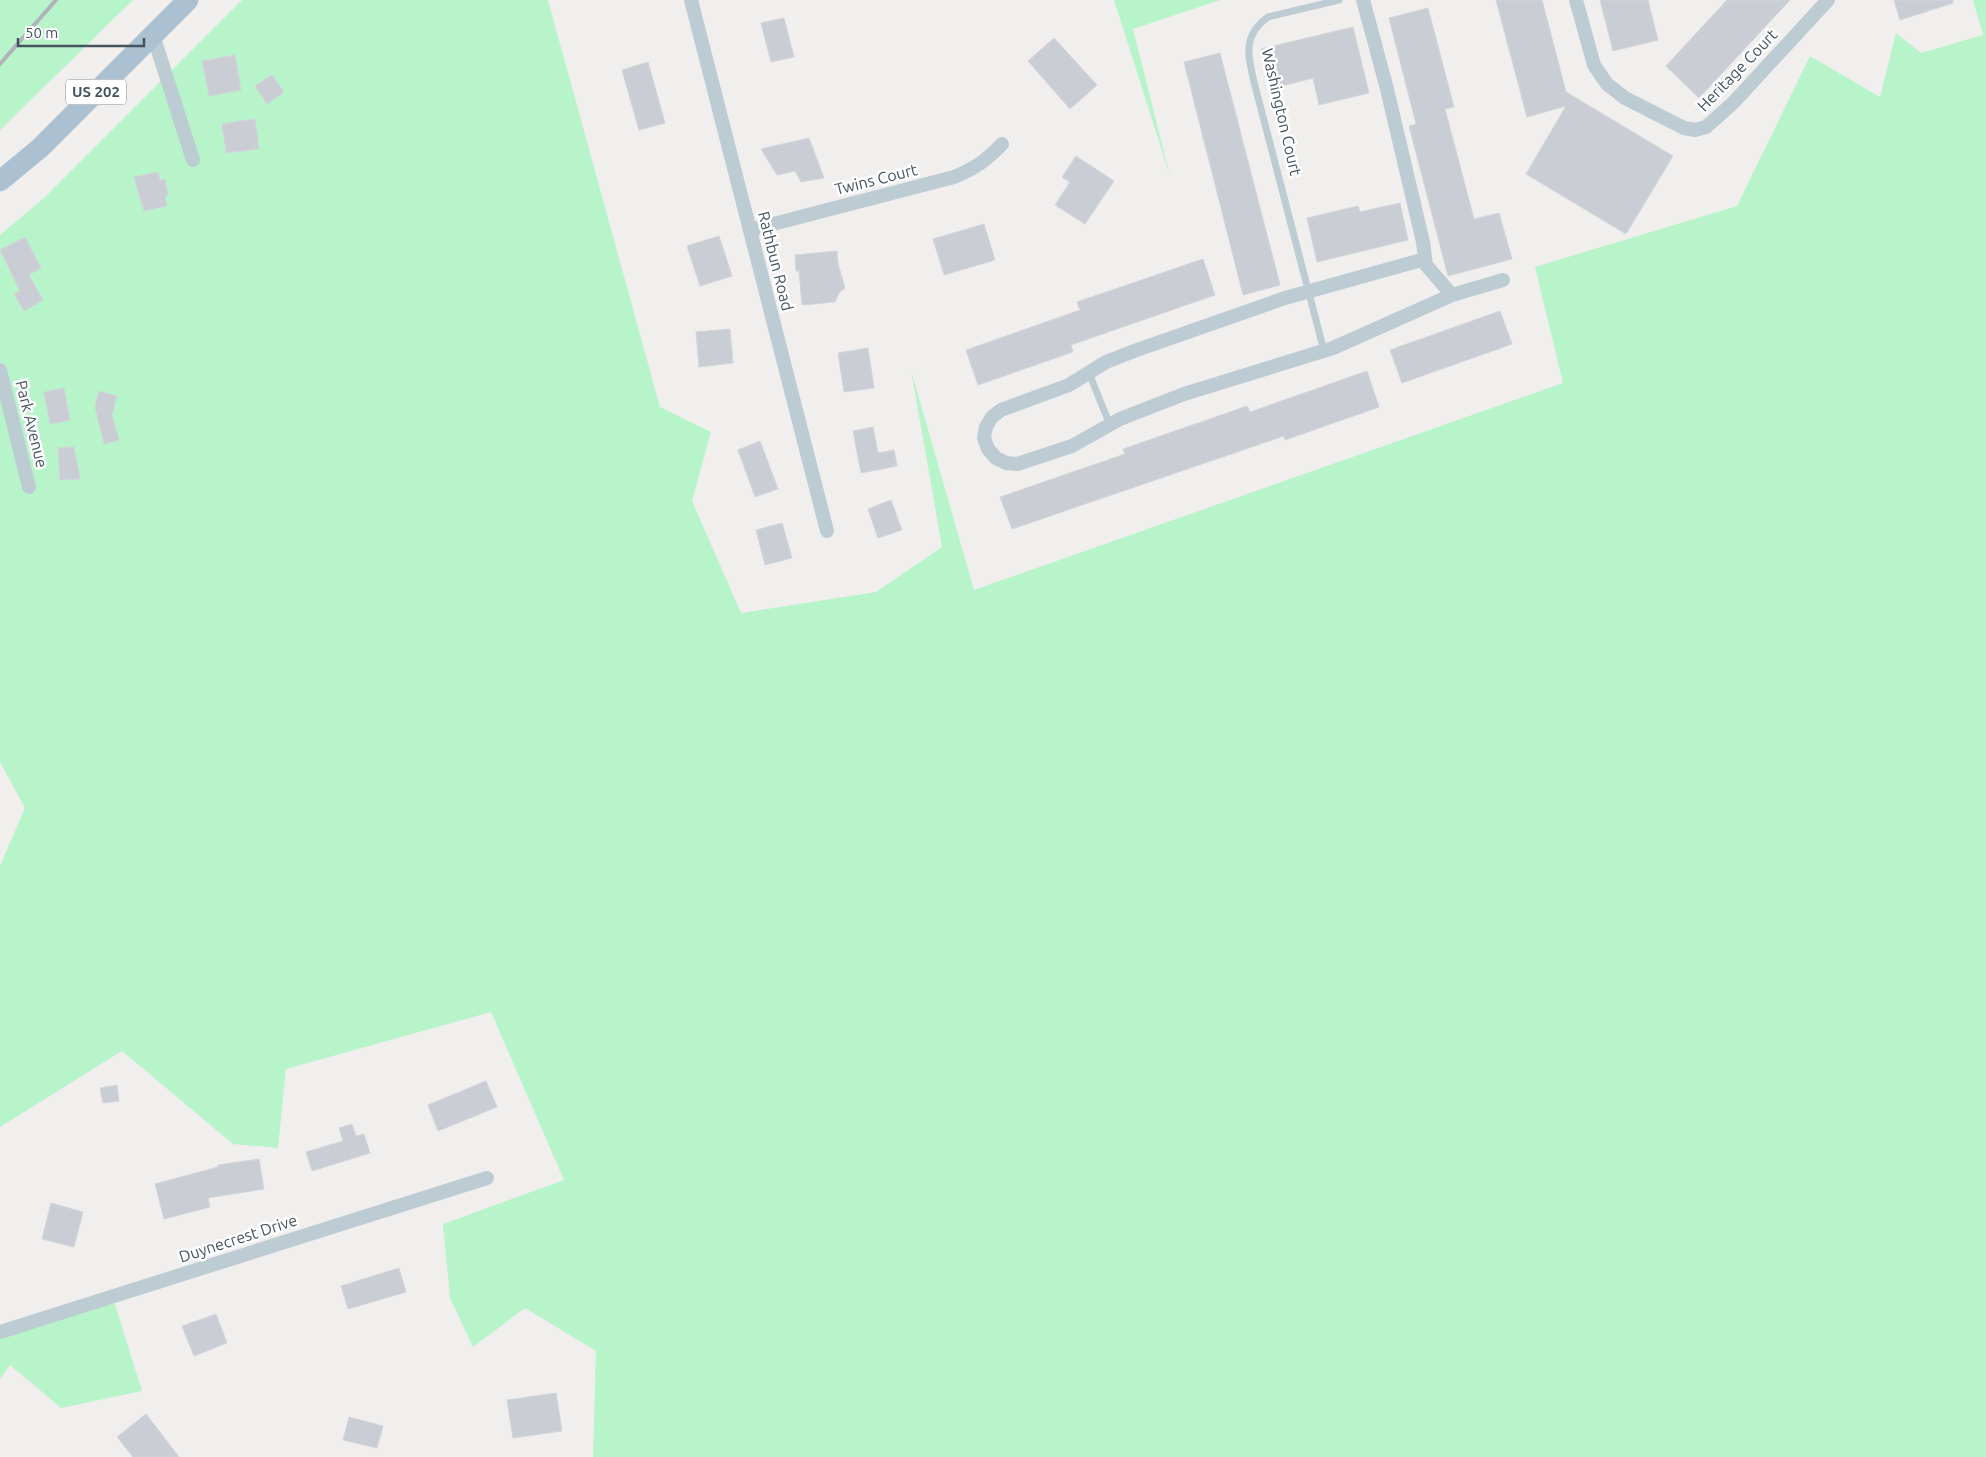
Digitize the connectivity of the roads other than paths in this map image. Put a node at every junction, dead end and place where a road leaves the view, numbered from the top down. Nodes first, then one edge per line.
1 (188, 0) edge
2 (691, 0) edge
3 (1339, 0) edge
4 (1363, 0) edge
5 (1576, 0) edge
6 (1828, 0) edge
7 (153, 35) junction
8 (1002, 144) dead end
9 (193, 160) dead end
10 (0, 181) edge
11 (750, 230) junction
12 (1425, 259) junction
13 (1503, 280) dead end
14 (1308, 292) junction
15 (1452, 295) junction
16 (1324, 351) junction
17 (0, 370) edge
18 (1089, 373) junction
19 (1110, 425) junction
20 (29, 487) dead end
21 (827, 531) dead end
22 (486, 1178) dead end
23 (0, 1332) edge

1 - 7 main road, US 202
2 - 11 street, Rathbun Road
3 - 14 lane, Washington Court
4 - 12 street
5 - 6 street, Heritage Court
7 - 9 street
7 - 10 main road, US 202
8 - 11 street, Twins Court
11 - 21 street, Rathbun Road
12 - 14 street
12 - 15 street
13 - 15 street
14 - 16 lane, Washington Court
14 - 18 street
15 - 16 street
16 - 19 street
17 - 20 street, Park Avenue
18 - 19 lane
18 - 19 street
22 - 23 street, Duynecrest Drive

